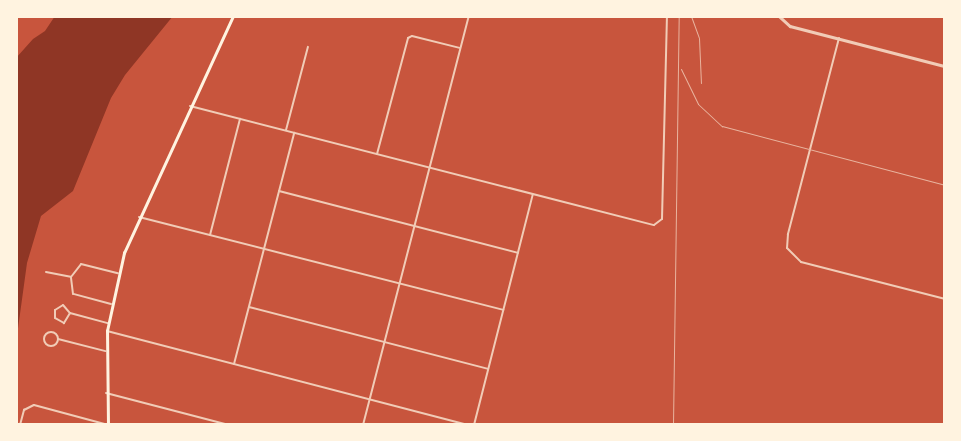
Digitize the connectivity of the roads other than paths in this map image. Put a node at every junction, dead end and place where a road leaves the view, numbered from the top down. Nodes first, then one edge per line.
1 (233, 16) edge
2 (469, 16) edge
3 (667, 16) edge
4 (779, 16) edge
5 (839, 38) junction
6 (308, 47) dead end
7 (461, 48) junction
8 (945, 66) edge
9 (190, 106) junction
10 (240, 119) junction
11 (286, 130) junction
12 (294, 133) junction
13 (377, 154) junction
14 (429, 168) junction
15 (279, 191) junction
16 (532, 194) junction
17 (139, 217) junction
18 (415, 226) junction
19 (210, 235) junction
20 (264, 249) junction
21 (518, 253) junction
22 (46, 272) dead end
23 (118, 273) junction
24 (71, 278) junction
25 (400, 283) junction
26 (945, 299) edge
27 (111, 304) junction
28 (249, 307) junction
29 (503, 310) junction
30 (70, 313) junction
31 (108, 323) junction
32 (107, 331) junction
33 (58, 339) junction
34 (384, 342) junction
35 (105, 351) junction
36 (234, 364) junction
37 (488, 369) junction
38 (106, 393) junction
39 (370, 400) junction
40 (20, 425) edge
41 (108, 425) edge
42 (229, 425) edge
43 (363, 425) edge
44 (468, 425) edge
45 (474, 425) edge

1 - 9 main road
2 - 7 street
3 - 16 street
4 - 5 street
5 - 8 street
5 - 26 street
6 - 11 street
7 - 13 street
7 - 14 street
9 - 10 street
9 - 17 main road
10 - 11 street
10 - 19 street
11 - 12 street
12 - 13 street
12 - 15 street
13 - 14 street
14 - 16 street
14 - 18 street
15 - 18 street
15 - 20 street
16 - 21 street
17 - 19 street
17 - 23 main road
18 - 21 street
18 - 25 street
19 - 20 street
20 - 25 street
20 - 28 street
21 - 29 street
22 - 24 street
23 - 24 street
23 - 27 main road
24 - 27 street
25 - 29 street
25 - 34 street
27 - 31 main road
28 - 34 street
28 - 36 street
29 - 37 street
30 - 30 street
30 - 31 street
31 - 32 main road
32 - 35 main road
32 - 36 street
33 - 33 street
33 - 35 street
34 - 37 street
34 - 39 street
35 - 38 main road
36 - 39 street
37 - 45 street
38 - 41 main road
38 - 42 street
39 - 43 street
39 - 44 street
40 - 41 street

